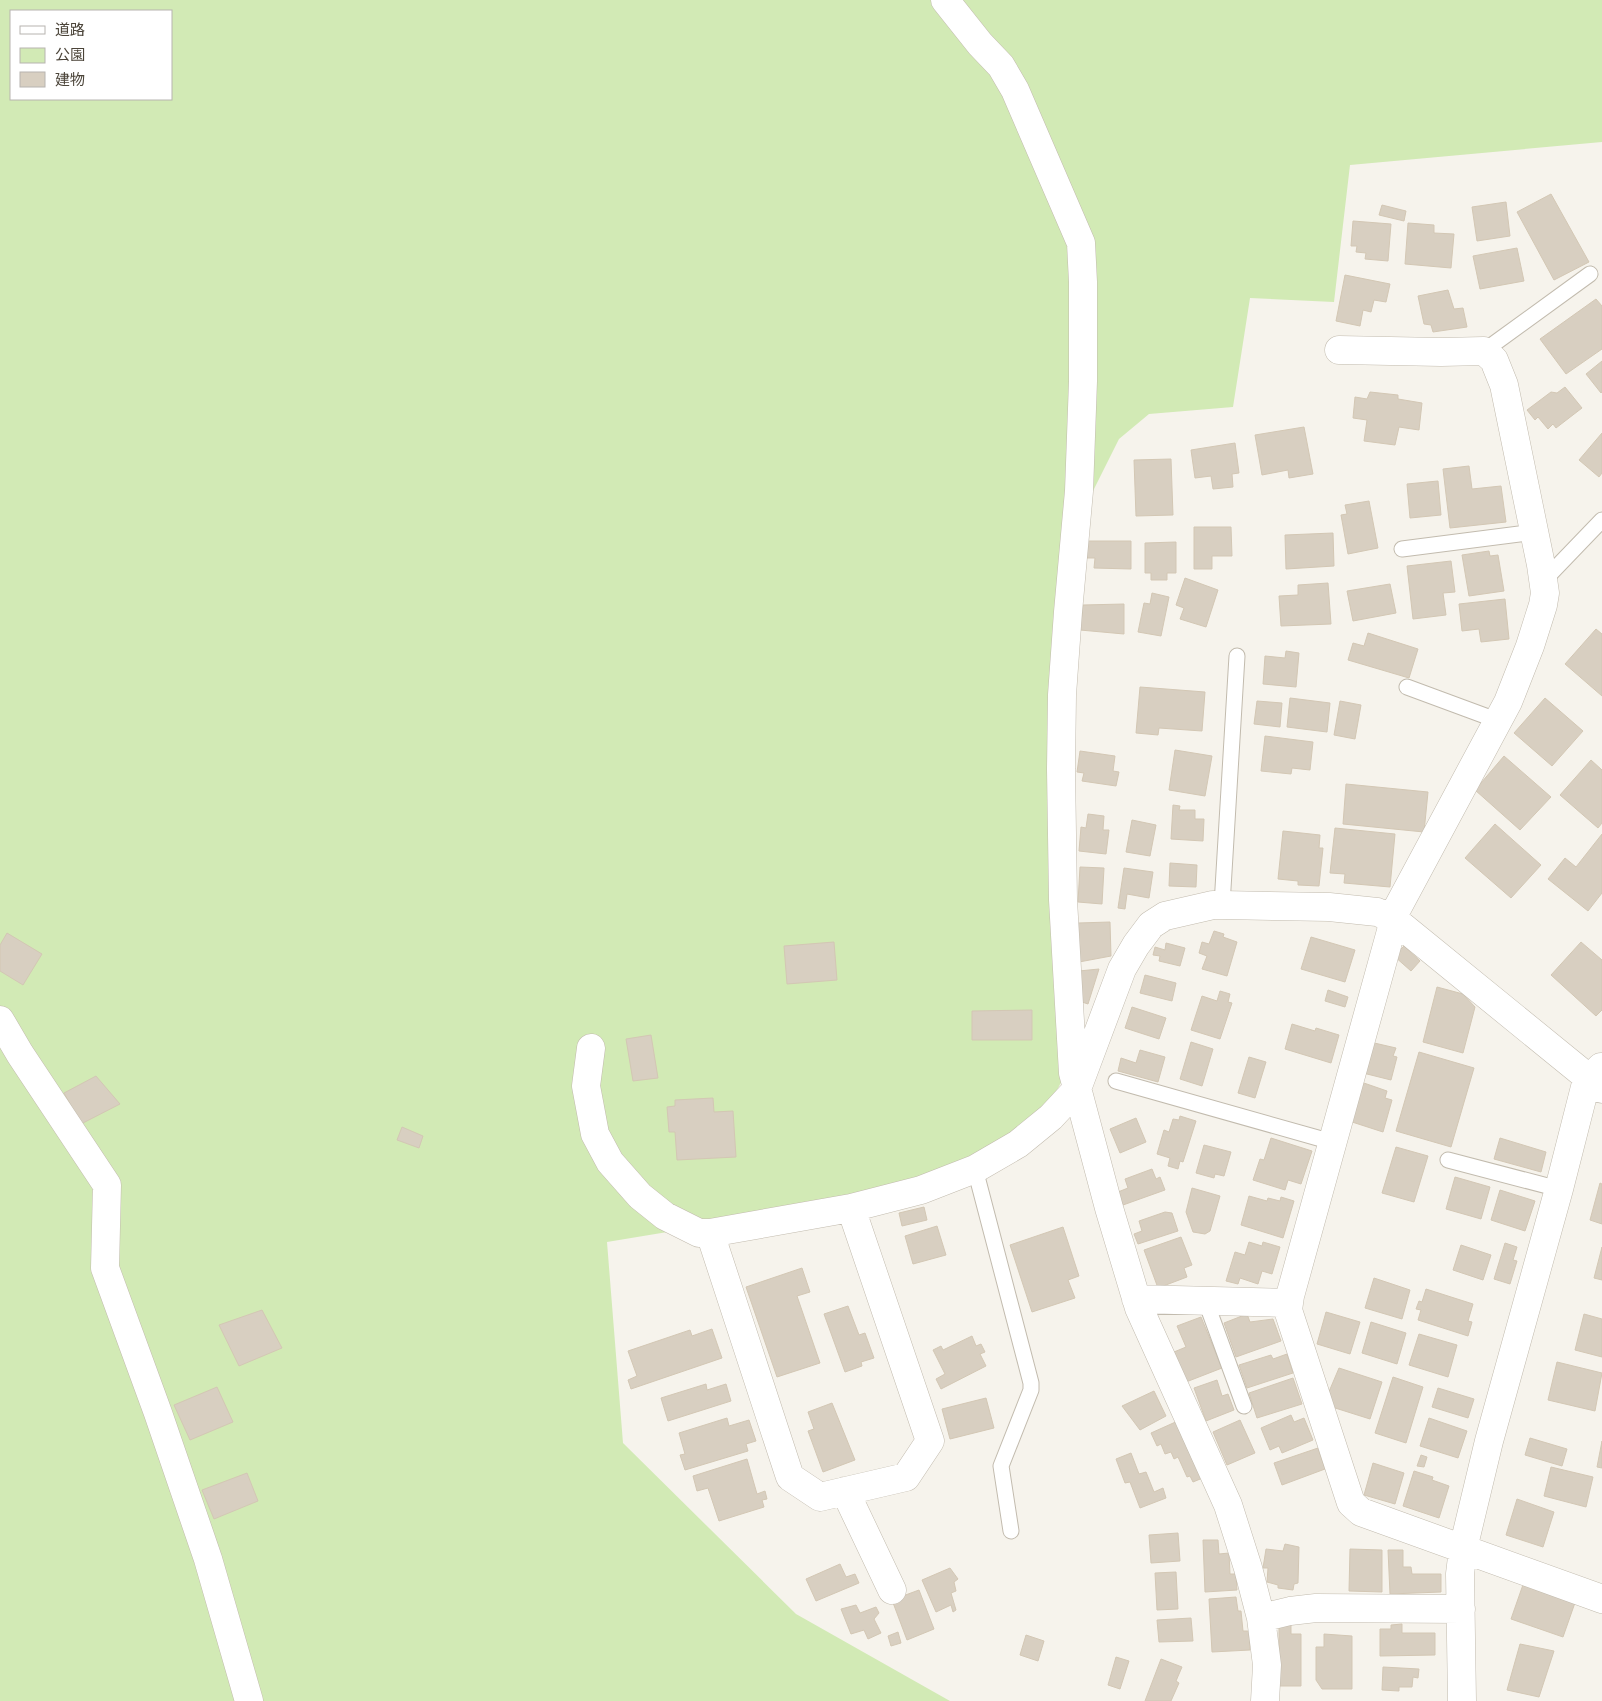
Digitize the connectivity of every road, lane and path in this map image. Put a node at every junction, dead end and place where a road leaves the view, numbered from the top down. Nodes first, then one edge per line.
1 (945, 0) edge
2 (1590, 274) dead end
3 (1339, 350) dead end
4 (1484, 351) junction
5 (1602, 520) edge
6 (1535, 532) junction
7 (1402, 549) dead end
8 (1543, 577) junction
9 (1237, 656) dead end
10 (1407, 687) dead end
11 (1499, 720) junction
12 (1222, 905) junction
13 (1392, 918) junction
14 (0, 1020) edge
15 (591, 1048) dead end
16 (1598, 1078) edge
17 (1116, 1081) dead end
18 (1077, 1089) junction
19 (1332, 1142) junction
20 (1448, 1160) dead end
21 (974, 1169) junction
22 (1559, 1189) junction
23 (851, 1208) junction
24 (710, 1233) junction
25 (1136, 1299) junction
26 (1206, 1302) junction
27 (1289, 1303) junction
28 (1244, 1406) dead end
29 (846, 1491) junction
30 (1011, 1530) dead end
31 (1463, 1549) junction
32 (892, 1590) dead end
33 (1602, 1599) edge
34 (1461, 1609) junction
35 (1261, 1618) junction
36 (248, 1701) edge
37 (1265, 1701) edge
38 (1462, 1701) edge

1 - 18 street
2 - 4 lane
3 - 4 street
4 - 6 street
5 - 8 lane
6 - 7 lane
6 - 8 street
8 - 11 street
9 - 12 lane
10 - 11 lane
11 - 13 street
12 - 13 street
12 - 18 street
13 - 16 street
13 - 19 street
14 - 36 street
15 - 24 street
16 - 22 street
17 - 19 lane
18 - 21 street
18 - 25 street
19 - 27 street
20 - 22 lane
21 - 23 street
21 - 30 lane
22 - 31 street
23 - 24 street
23 - 29 street
24 - 29 street
25 - 26 street
25 - 35 street
26 - 27 street
26 - 28 lane
27 - 31 street
29 - 32 street
31 - 33 street
31 - 34 street
34 - 35 street
34 - 38 street
35 - 37 street

